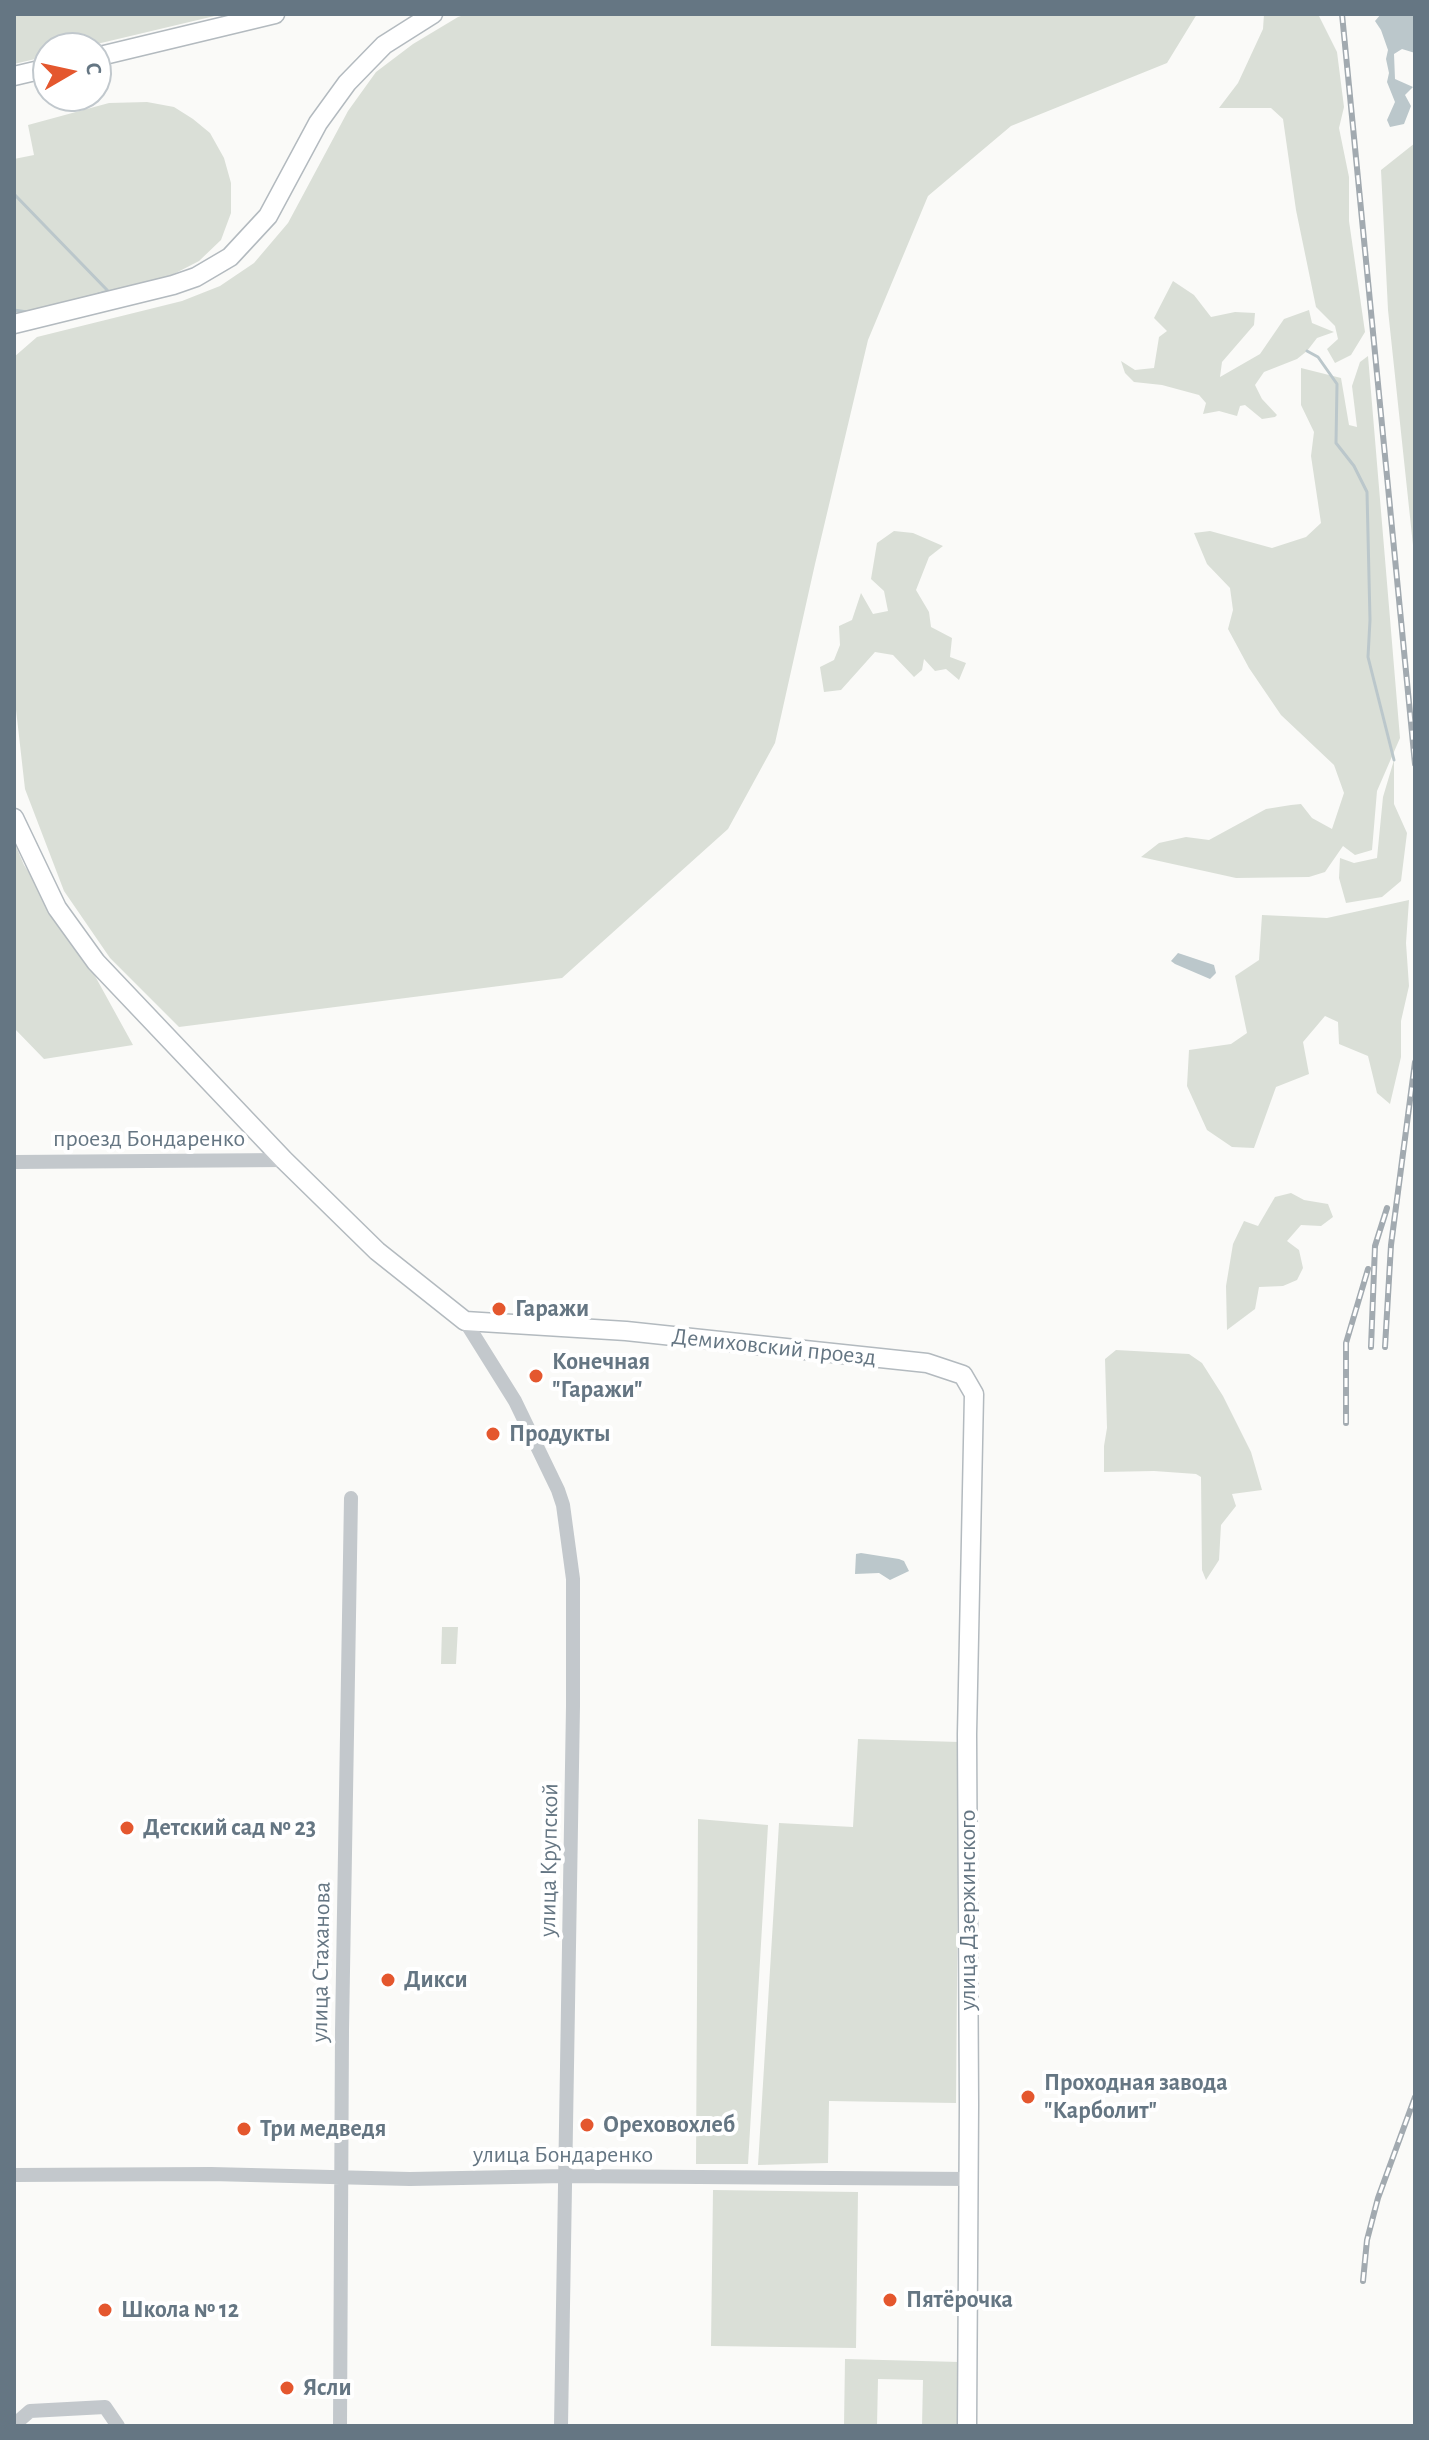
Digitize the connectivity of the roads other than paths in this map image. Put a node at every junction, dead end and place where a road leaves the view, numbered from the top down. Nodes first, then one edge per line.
1 (275, 14) edge
2 (433, 14) edge
3 (112, 53) edge
4 (14, 324) edge
5 (14, 818) edge
6 (284, 1160) junction
7 (14, 1162) edge
8 (465, 1321) junction
9 (974, 1394) joint
10 (351, 1498) dead end
11 (14, 2175) edge
12 (565, 2176) junction
13 (341, 2177) junction
14 (968, 2179) junction
15 (14, 2425) edge
16 (118, 2426) edge
17 (340, 2426) edge
18 (561, 2426) edge
19 (967, 2426) edge

1 - 3 main road
2 - 4 main road
5 - 6 main road
6 - 7 street, проезд Бондаренко
6 - 8 main road
8 - 9 main road, Демиховский проезд
8 - 12 street, улица Крупской
9 - 14 main road, улица Дзержинского
10 - 13 street, улица Стаханова
11 - 13 street, улица Бондаренко
12 - 13 street, улица Бондаренко
12 - 14 street, улица Бондаренко
12 - 18 street, улица Крупской
13 - 17 street, улица Стаханова
14 - 19 main road, улица Дзержинского
15 - 16 street

